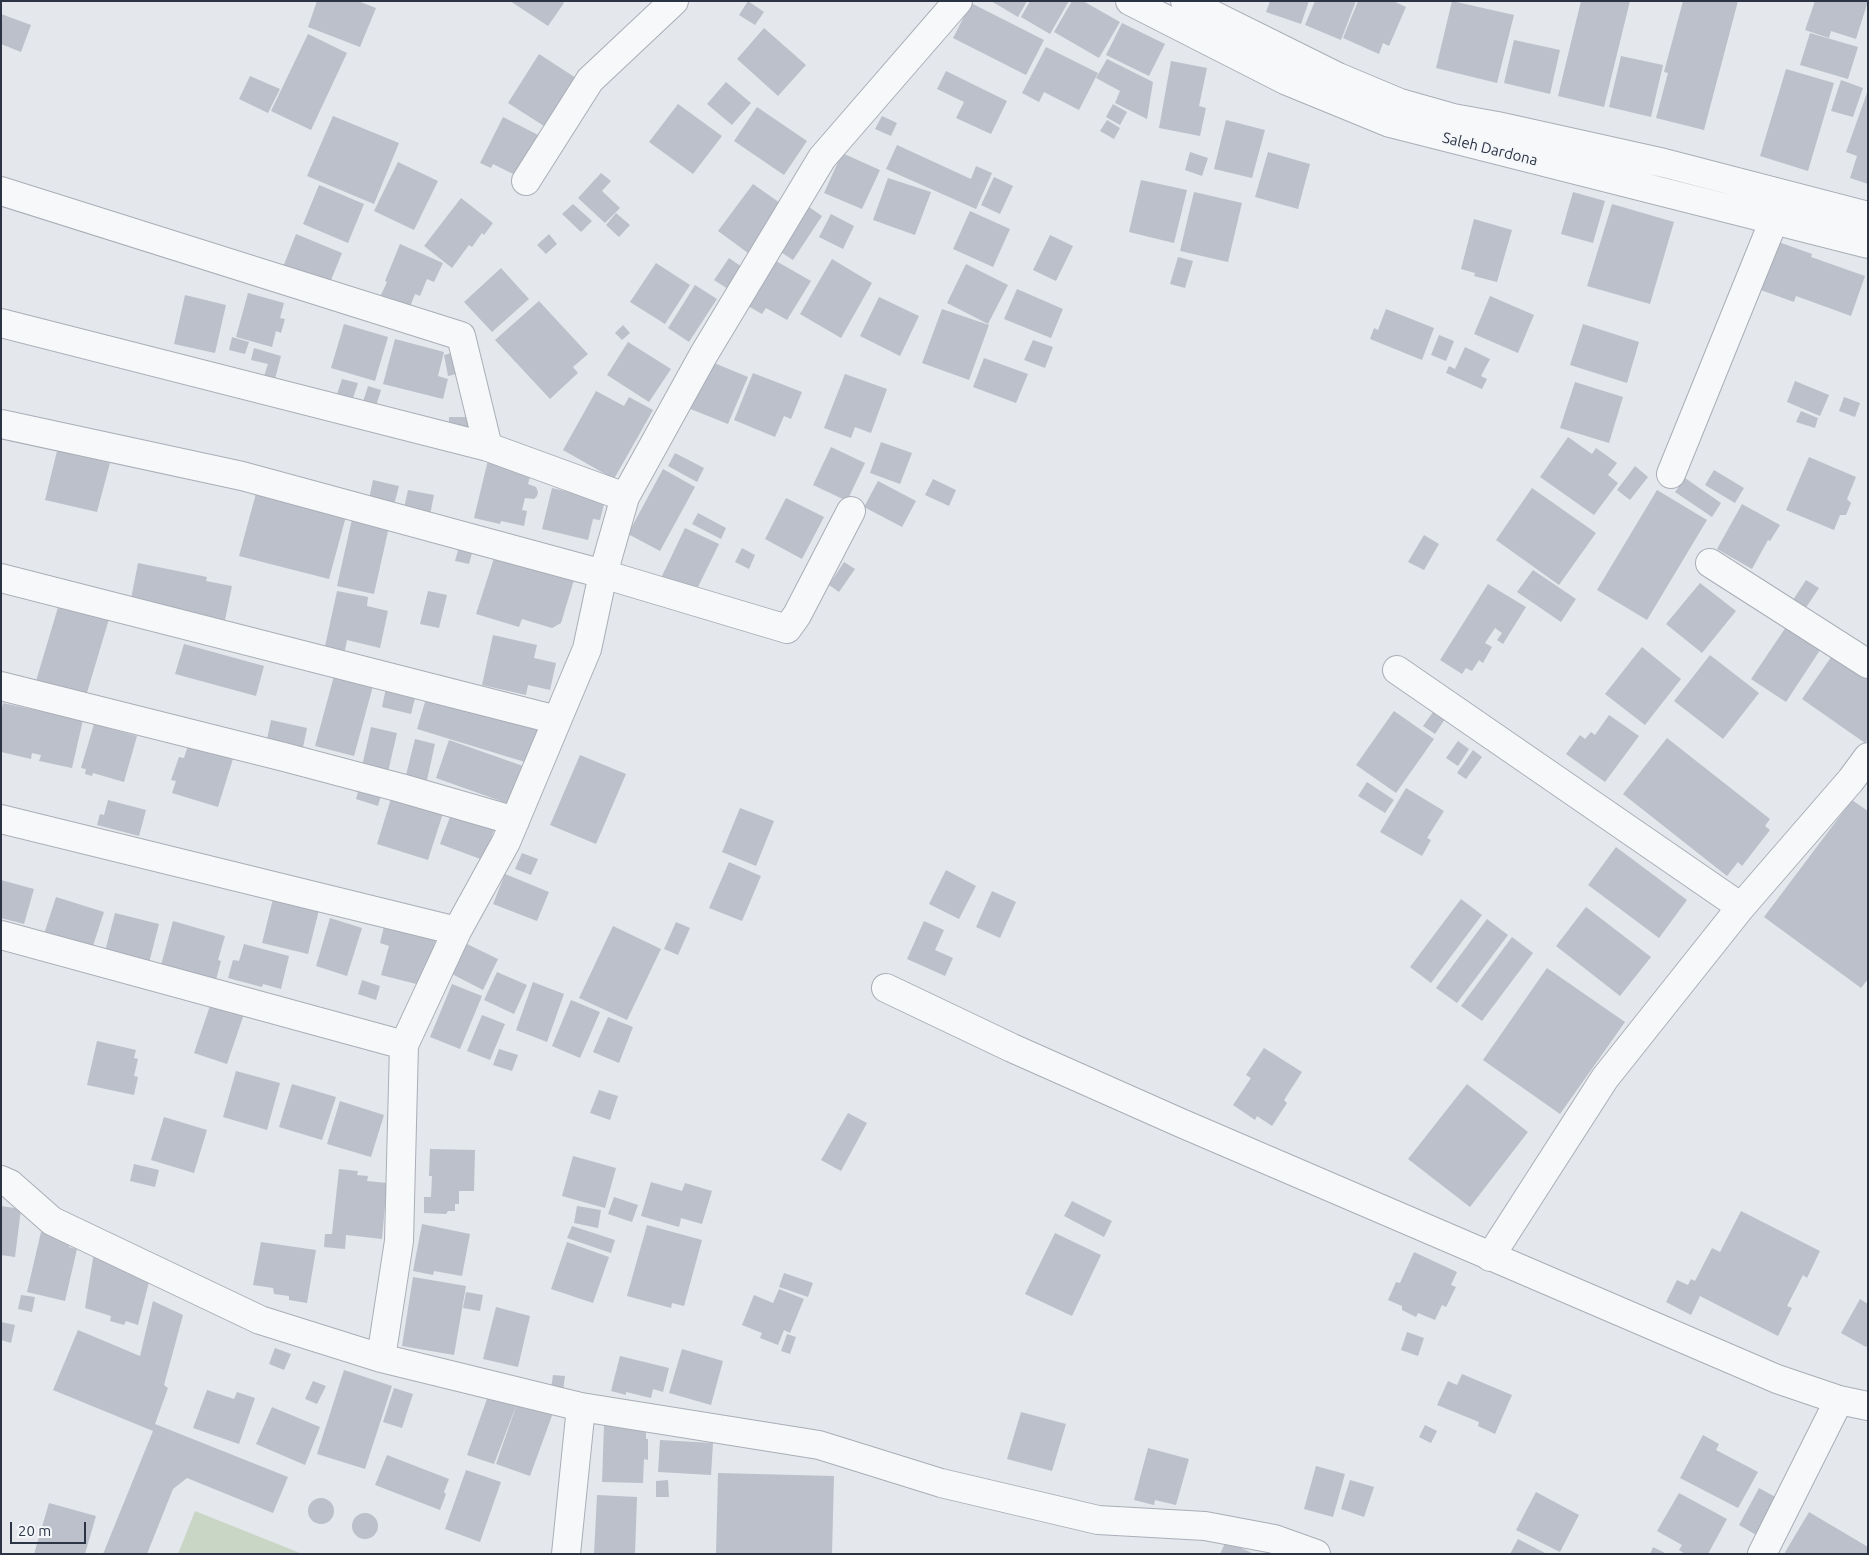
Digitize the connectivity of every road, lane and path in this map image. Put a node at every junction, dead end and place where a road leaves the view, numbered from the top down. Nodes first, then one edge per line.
1 (674, 1) edge
2 (958, 1) edge
3 (1130, 1) edge
4 (1185, 1) edge
5 (526, 181) dead end
6 (1, 191) edge
7 (1868, 216) edge
8 (1774, 220) junction
9 (1868, 244) edge
10 (1, 323) edge
11 (1, 424) edge
12 (488, 447) junction
13 (1671, 474) dead end
14 (626, 497) junction
15 (851, 511) dead end
16 (1710, 563) dead end
17 (603, 574) junction
18 (1, 578) edge
19 (1868, 664) edge
20 (1397, 670) dead end
21 (1, 686) edge
22 (557, 720) junction
23 (1868, 757) edge
24 (1859, 786) edge
25 (1, 819) edge
26 (515, 821) junction
27 (1741, 907) junction
28 (457, 931) junction
29 (1, 935) edge
30 (886, 988) dead end
31 (404, 1045) junction
32 (1, 1180) edge
33 (1490, 1256) junction
34 (381, 1358) junction
35 (1838, 1400) junction
36 (1868, 1406) edge
37 (581, 1407) junction
38 (566, 1554) edge
39 (1316, 1554) edge
40 (1762, 1554) edge

1 - 5 street
2 - 14 street
3 - 8 street, Saleh Dardona
4 - 7 street, Saleh Dardona
6 - 12 street
8 - 9 street, Saleh Dardona
8 - 13 street
10 - 12 street
11 - 17 street
12 - 14 street
14 - 17 street
15 - 17 street
16 - 19 street
17 - 22 street
18 - 22 street
20 - 27 street
21 - 26 street
22 - 26 street
23 - 24 street
24 - 27 street
25 - 28 street
26 - 28 street
27 - 33 street
28 - 31 street
29 - 31 street
30 - 33 street
31 - 34 street
32 - 34 street
33 - 35 street
34 - 37 street
35 - 36 street
35 - 40 street
37 - 38 street
37 - 39 street

